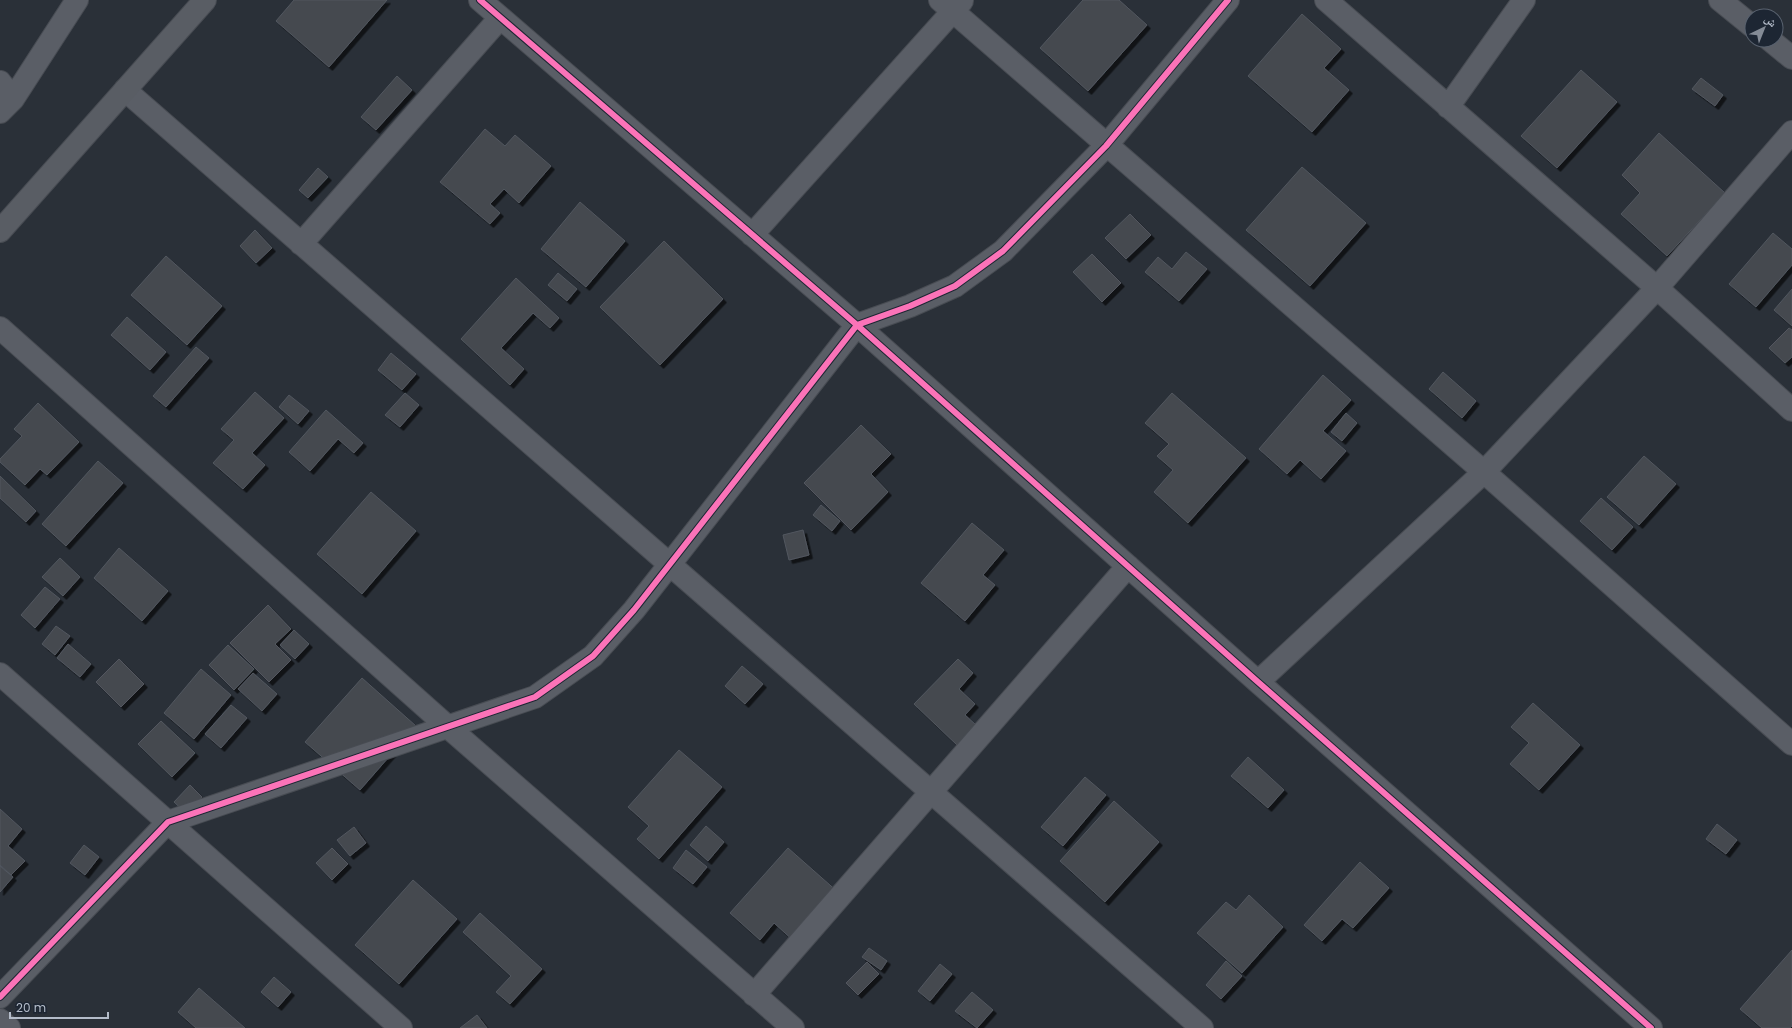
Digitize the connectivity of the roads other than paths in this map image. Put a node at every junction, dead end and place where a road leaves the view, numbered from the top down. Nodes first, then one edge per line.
1 (78, 0) edge
2 (205, 0) edge
3 (480, 0) edge
4 (1228, 0) edge
5 (1326, 0) edge
6 (1524, 0) edge
7 (1720, 0) edge
8 (952, 4) edge
9 (500, 18) junction
10 (1744, 20) edge
11 (1780, 48) edge
12 (1792, 58) edge
13 (0, 82) edge
14 (125, 90) junction
15 (7, 106) edge
16 (1448, 107) junction
17 (1792, 132) edge
18 (1106, 146) junction
19 (0, 231) edge
20 (752, 235) junction
21 (301, 244) junction
22 (1657, 288) junction
23 (857, 325) junction
24 (0, 328) edge
25 (1792, 410) edge
26 (1484, 472) junction
27 (669, 564) junction
28 (1128, 566) junction
29 (0, 674) edge
30 (1258, 682) junction
31 (448, 727) junction
32 (1792, 744) edge
33 (931, 792) junction
34 (168, 822) junction
35 (754, 995) junction
36 (0, 997) edge
37 (0, 1020) edge
38 (9, 1028) edge
39 (401, 1028) edge
40 (793, 1028) edge
41 (1202, 1028) edge
42 (1651, 1028) edge

1 - 15 street
2 - 14 street
3 - 9 street
4 - 18 street
5 - 16 street
6 - 16 street
7 - 10 street
8 - 18 street
8 - 20 street
9 - 20 street
9 - 21 street
11 - 12 street
13 - 15 street
14 - 19 street
14 - 21 street
16 - 22 street
17 - 22 street
18 - 23 street
18 - 26 street
20 - 23 street
21 - 27 street
22 - 25 street
22 - 26 street
23 - 27 street
23 - 28 street
24 - 31 street
26 - 30 street
26 - 32 street
27 - 31 street
27 - 33 street
28 - 30 street
28 - 33 street
29 - 34 street
30 - 42 street
31 - 34 street
31 - 35 street
33 - 35 street
33 - 41 street
34 - 36 street
34 - 39 street
35 - 40 street
37 - 38 street

